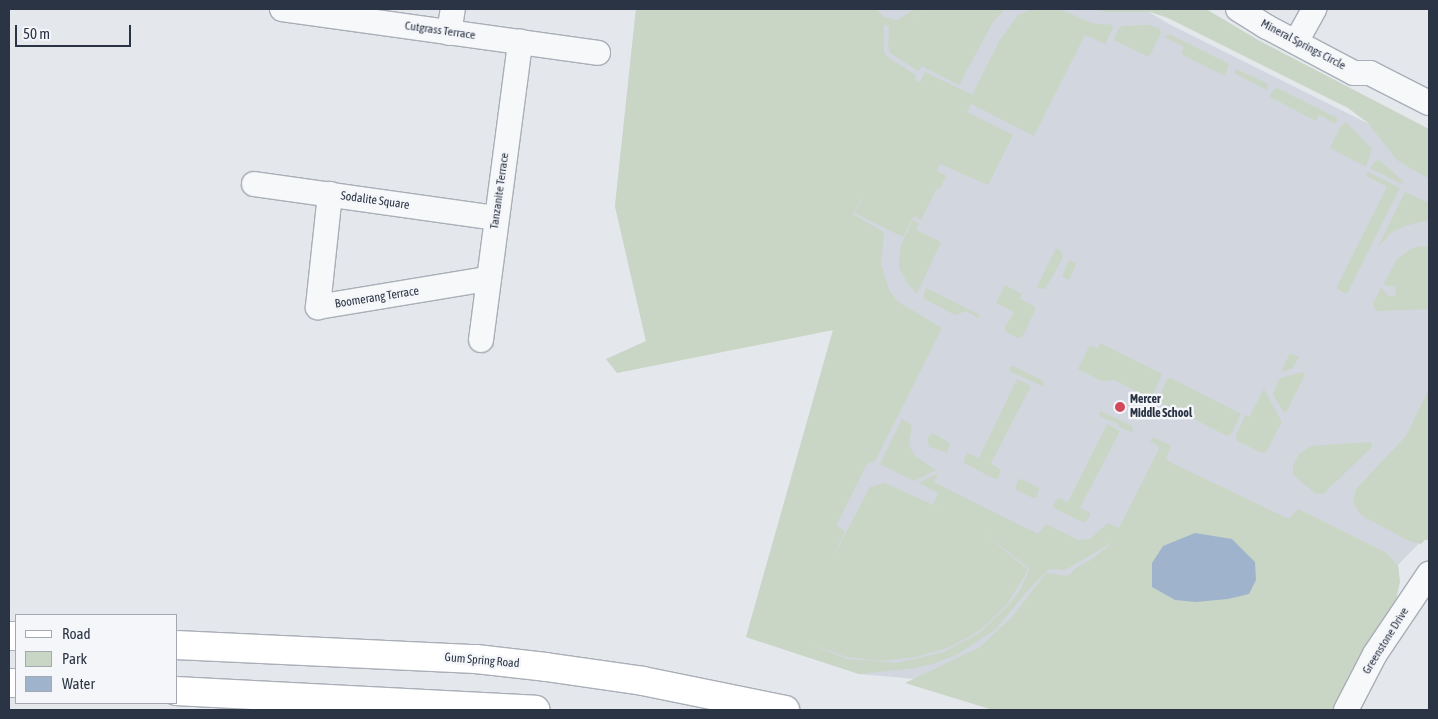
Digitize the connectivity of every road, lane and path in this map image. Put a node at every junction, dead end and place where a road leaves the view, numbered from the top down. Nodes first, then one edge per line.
1 (282, 9) edge
2 (453, 9) edge
3 (1238, 9) edge
4 (1266, 9) edge
5 (1314, 9) edge
6 (449, 33) junction
7 (1299, 36) junction
8 (520, 42) junction
9 (598, 53) dead end
10 (1429, 103) edge
11 (254, 184) dead end
12 (330, 194) junction
13 (496, 218) junction
14 (488, 279) junction
15 (481, 340) dead end
16 (1429, 574) edge
17 (178, 645) edge
18 (178, 691) edge
19 (719, 703) edge
20 (452, 708) edge
21 (535, 710) edge
22 (785, 710) edge
23 (1346, 710) edge

1 - 6 street, Cutgrass Terrace
2 - 6 street
3 - 7 street, Mineral Springs Circle
4 - 7 street, Mineral Springs Circle
5 - 7 street
6 - 8 street, Cutgrass Terrace
7 - 10 street, Mineral Springs Circle
8 - 9 street, Cutgrass Terrace
8 - 13 street, Tanzanite Terrace
11 - 12 street, Sodalite Square
12 - 13 street, Sodalite Square
12 - 14 street, Boomerang Terrace
13 - 14 street, Tanzanite Terrace
14 - 15 street, Tanzanite Terrace
16 - 23 street, Greenstone Drive
17 - 19 main road, Gum Spring Road
18 - 20 main road
19 - 22 main road, Gum Spring Road
20 - 21 main road

